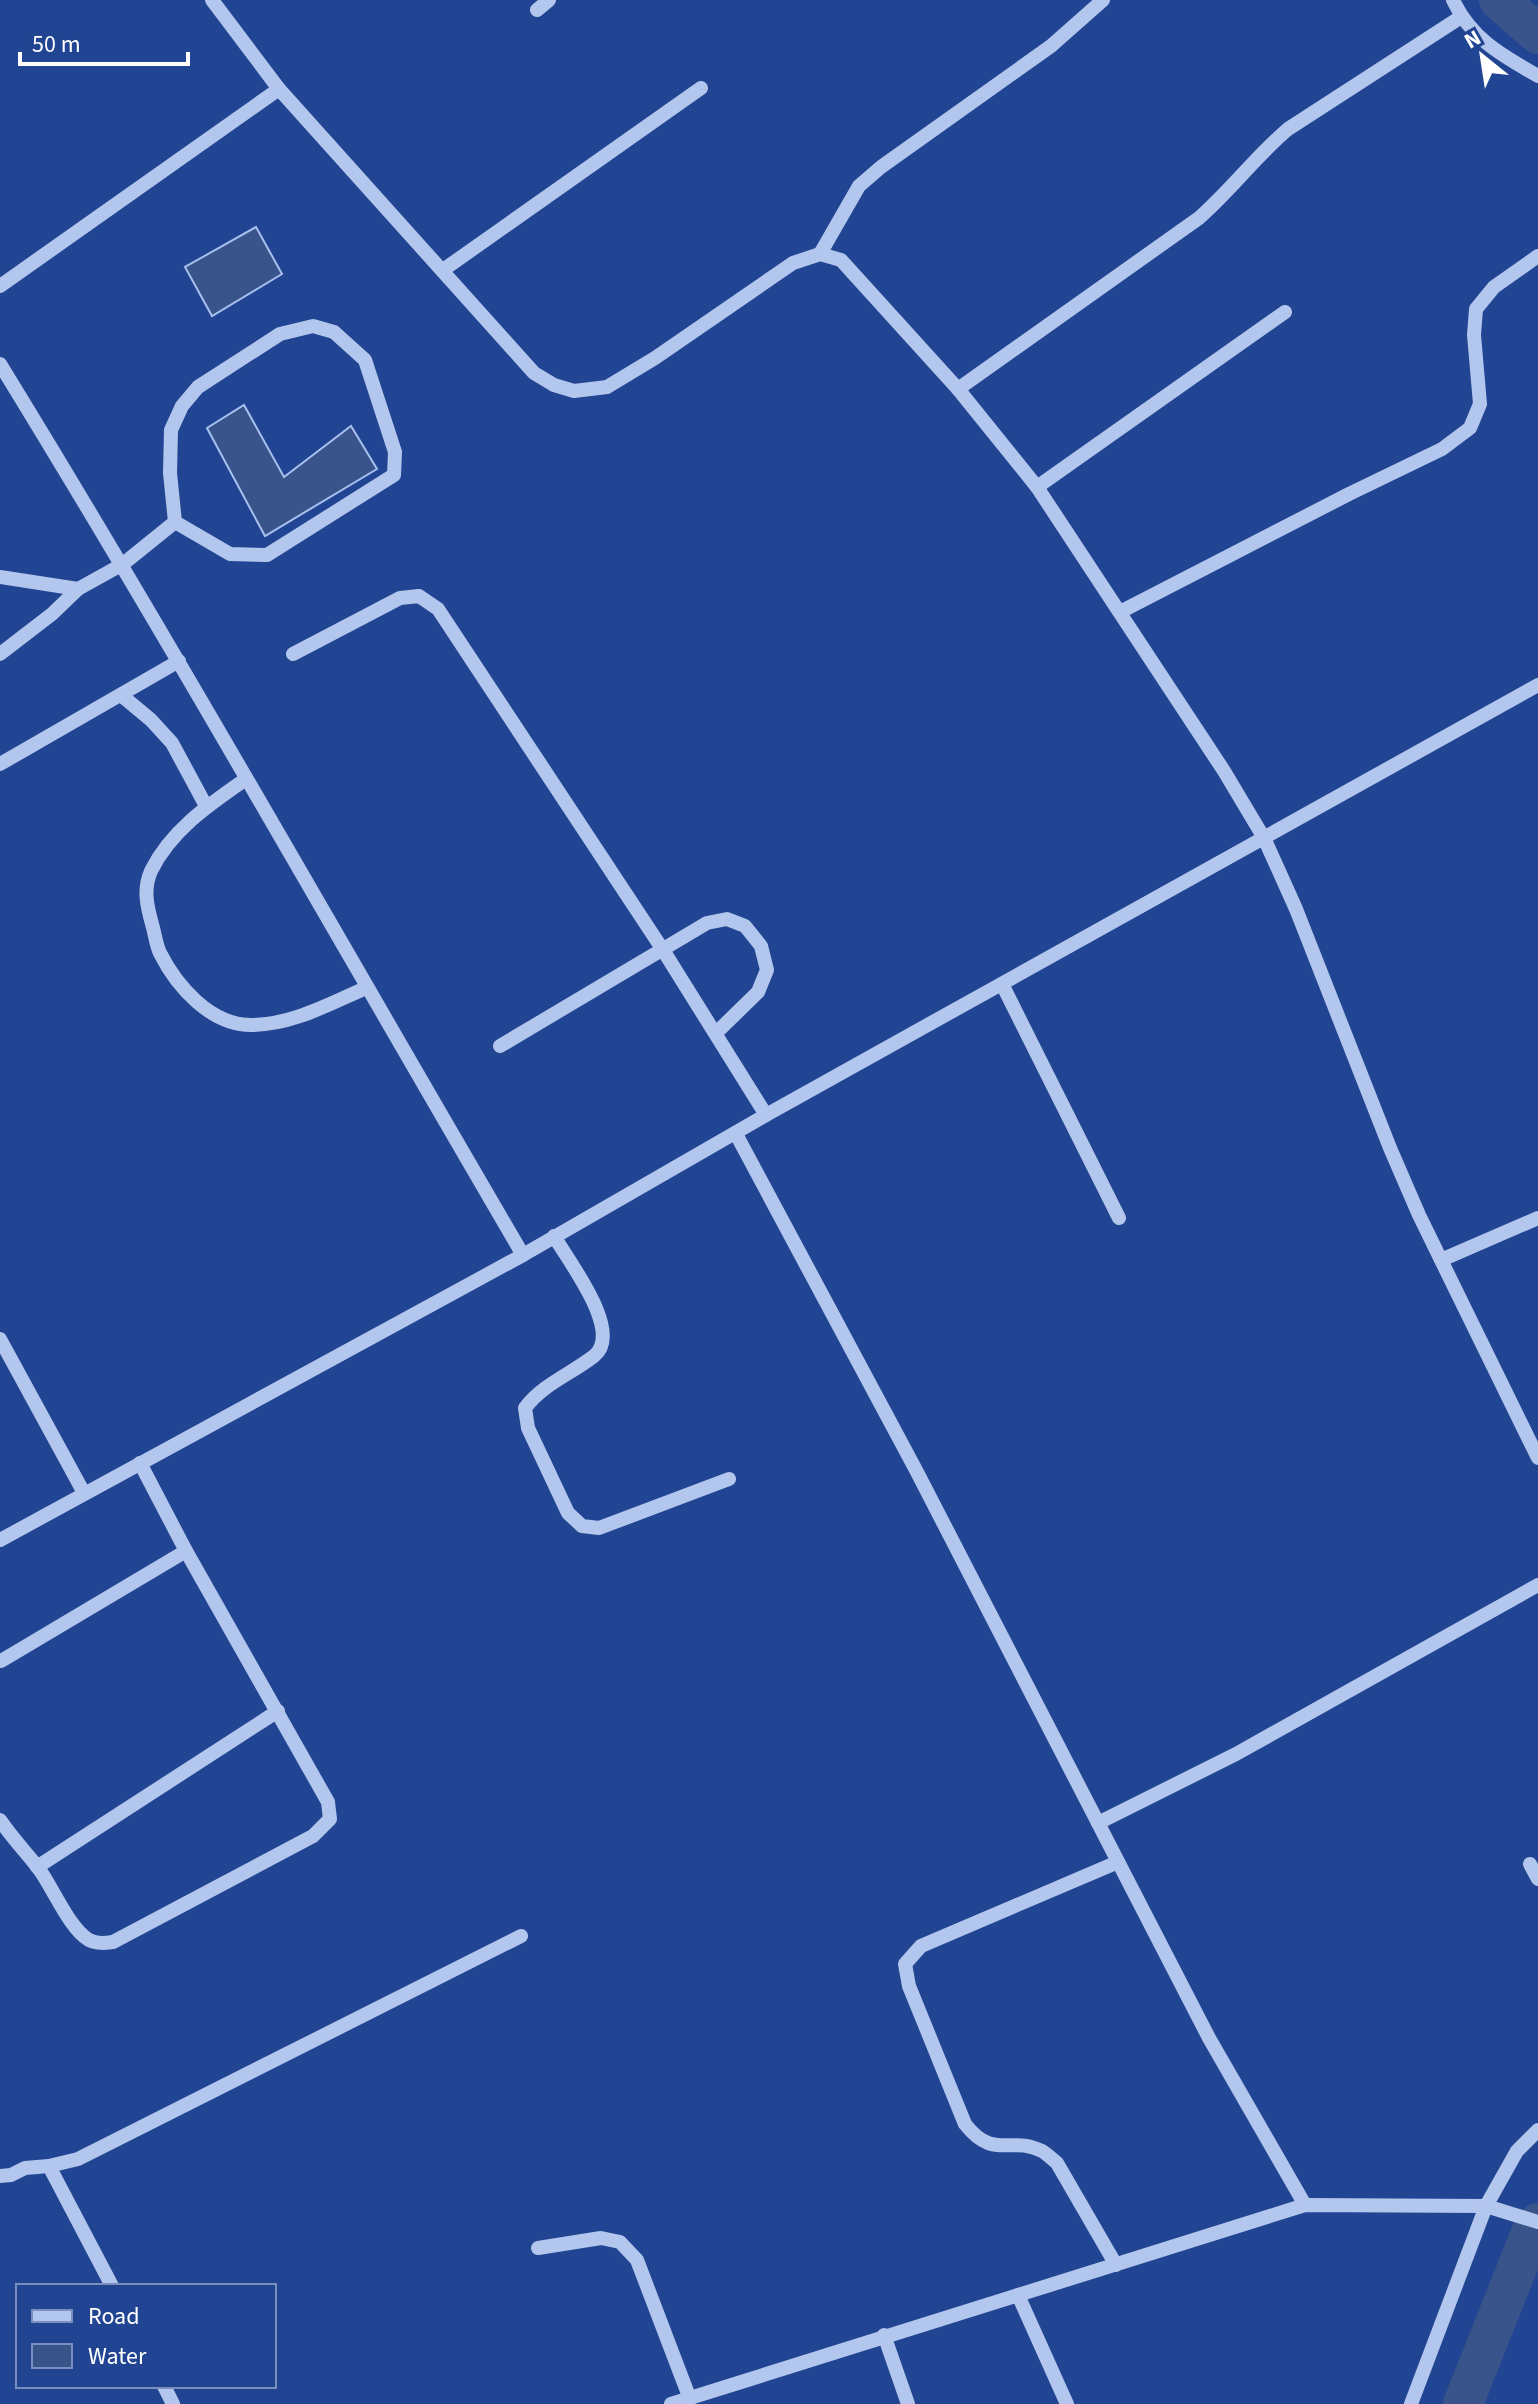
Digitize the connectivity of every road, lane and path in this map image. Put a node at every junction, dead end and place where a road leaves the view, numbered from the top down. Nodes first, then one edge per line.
1 (212, 0) edge
2 (1103, 0) edge
3 (1453, 0) edge
4 (1461, 17) junction
5 (1538, 76) edge
6 (701, 88) dead end
7 (279, 89) junction
8 (820, 254) junction
9 (1538, 256) edge
10 (443, 270) junction
11 (0, 286) edge
12 (1285, 312) dead end
13 (0, 364) edge
14 (958, 389) junction
15 (1037, 487) junction
16 (175, 522) junction
17 (123, 564) junction
18 (0, 577) edge
19 (78, 589) junction
20 (1120, 612) junction
21 (0, 654) edge
22 (293, 654) dead end
23 (179, 661) junction
24 (1538, 685) edge
25 (121, 695) junction
26 (0, 764) edge
27 (246, 779) junction
28 (206, 806) junction
29 (1264, 838) junction
30 (663, 950) junction
31 (1002, 984) junction
32 (366, 988) junction
33 (716, 1033) junction
34 (500, 1046) dead end
35 (766, 1115) junction
36 (736, 1134) junction
37 (1119, 1218) dead end
38 (1538, 1218) edge
39 (554, 1236) junction
40 (523, 1255) junction
41 (1441, 1260) junction
42 (0, 1339) edge
43 (1538, 1458) edge
44 (140, 1463) junction
45 (729, 1479) dead end
46 (84, 1493) junction
47 (0, 1540) edge
48 (186, 1551) junction
49 (1538, 1585) edge
50 (0, 1658) edge
51 (278, 1711) junction
52 (0, 1820) edge
53 (1098, 1823) junction
54 (1118, 1862) junction
55 (1530, 1864) dead end
56 (37, 1867) junction
57 (1538, 1879) edge
58 (521, 1936) dead end
59 (1538, 2130) edge
60 (49, 2166) junction
61 (6, 2176) edge
62 (1305, 2205) junction
63 (1491, 2208) junction
64 (1538, 2222) edge
65 (538, 2248) dead end
66 (1116, 2265) junction
67 (111, 2284) edge
68 (1018, 2295) junction
69 (884, 2335) junction
70 (690, 2399) junction
71 (671, 2404) edge
72 (908, 2404) edge
73 (1067, 2404) edge
74 (1411, 2404) edge

1 - 7 street
2 - 8 street
3 - 4 street
4 - 5 street
4 - 14 street
6 - 10 street
7 - 10 street
7 - 11 street
8 - 10 street
8 - 14 street
9 - 20 street
12 - 15 street
13 - 17 street
14 - 15 street
15 - 20 street
16 - 16 street
16 - 17 street
17 - 19 street
17 - 23 street
18 - 19 street
19 - 21 street
20 - 29 street
22 - 30 street
23 - 25 street
23 - 27 street
24 - 29 street
25 - 26 street
25 - 28 street
27 - 28 street
27 - 32 street
28 - 32 street
29 - 31 street
29 - 41 street
30 - 33 street
30 - 33 street
30 - 34 street
31 - 35 street
31 - 37 street
32 - 40 street
33 - 35 street
35 - 36 street
36 - 39 street
36 - 53 street
38 - 41 street
39 - 40 street
39 - 45 street
40 - 44 street
41 - 43 street
42 - 46 street
44 - 46 street
44 - 48 street
46 - 47 street
48 - 50 street
48 - 51 street
49 - 53 street
51 - 56 street
51 - 56 street
52 - 56 street
53 - 54 street
54 - 62 street
54 - 66 street
55 - 57 street
58 - 60 street
59 - 63 street
60 - 61 street
60 - 67 street
62 - 63 street
62 - 66 street
63 - 64 street
63 - 74 street
65 - 70 street
66 - 68 street
68 - 69 street
68 - 73 street
69 - 70 street
69 - 72 street
70 - 71 street

